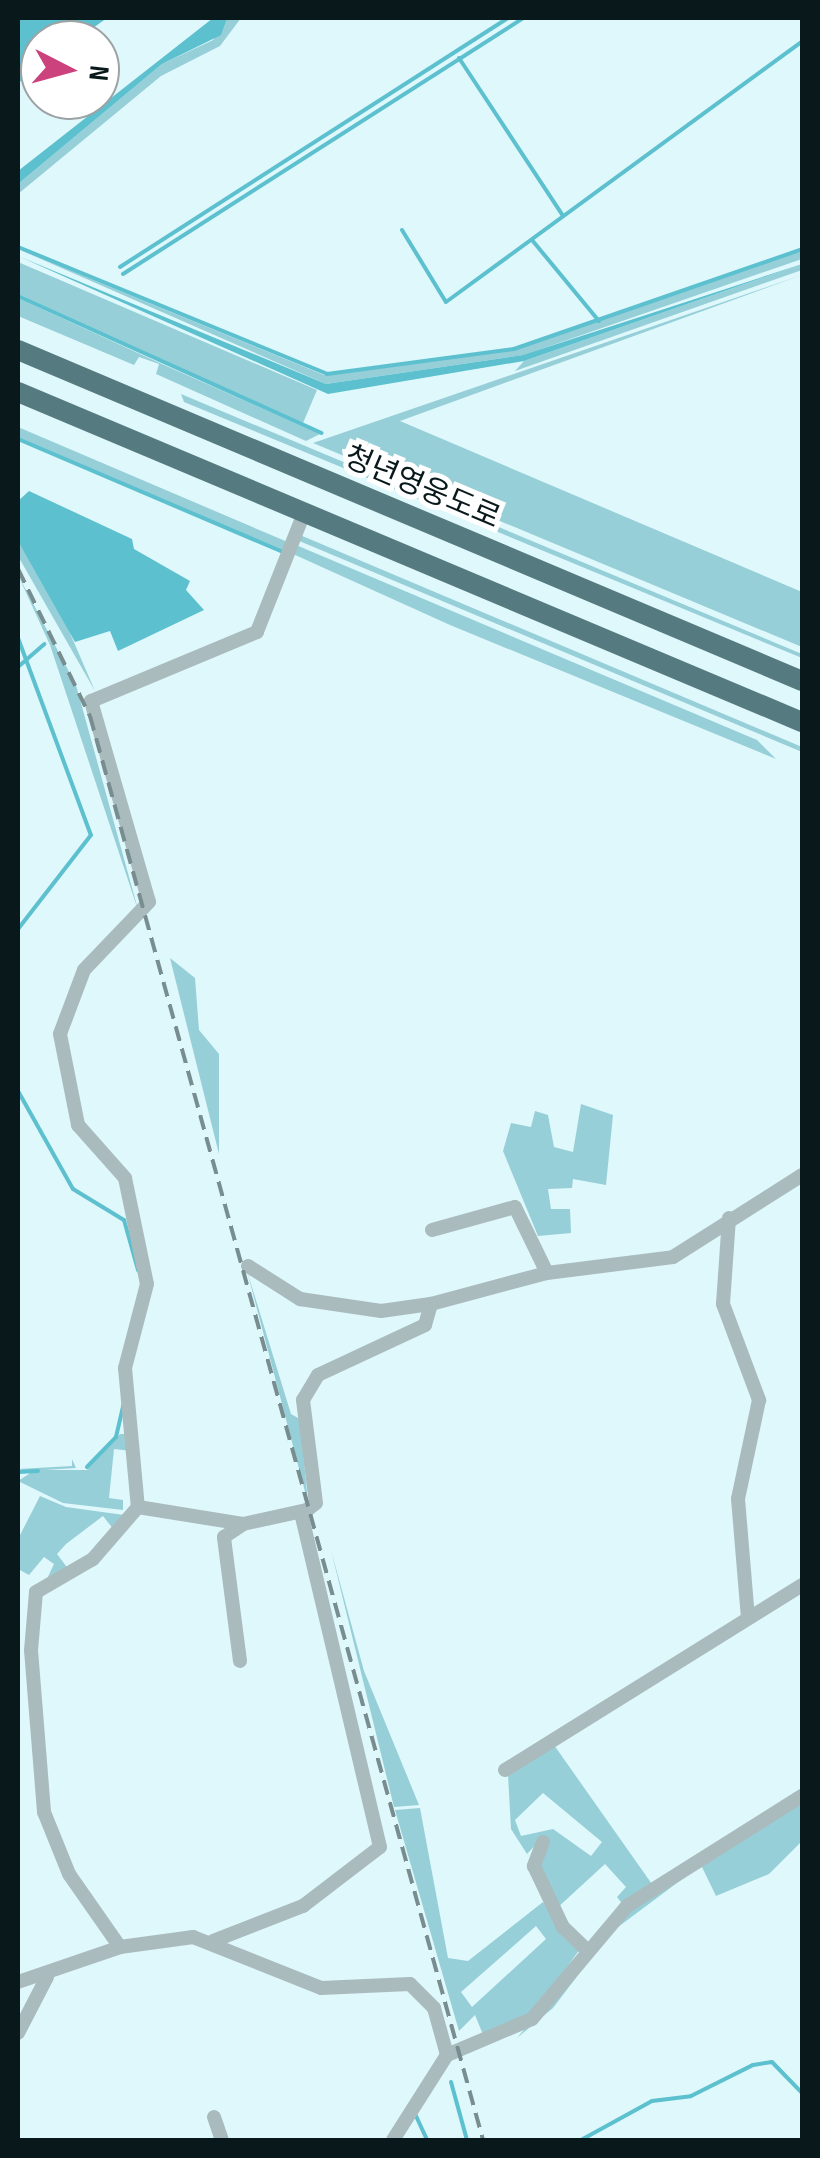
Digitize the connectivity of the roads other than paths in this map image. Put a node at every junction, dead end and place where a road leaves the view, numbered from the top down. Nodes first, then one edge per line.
1 (18, 350) edge
2 (18, 392) edge
3 (304, 513) junction
4 (802, 681) edge
5 (802, 722) edge
6 (802, 1175) edge
7 (729, 1218) junction
8 (432, 1230) dead end
9 (248, 1266) dead end
10 (547, 1272) junction
11 (430, 1304) junction
12 (138, 1507) junction
13 (301, 1512) junction
14 (243, 1524) junction
15 (802, 1584) edge
16 (748, 1617) junction
17 (24, 1653) edge
18 (240, 1661) dead end
19 (504, 1770) dead end
20 (802, 1796) edge
21 (543, 1842) dead end
22 (212, 1942) junction
23 (120, 1947) junction
24 (586, 1948) junction
25 (47, 1977) junction
26 (18, 1982) edge
27 (18, 2034) edge
28 (447, 2055) junction
29 (214, 2117) dead end
30 (222, 2140) edge
31 (393, 2140) edge

1 - 4 highway, 청년영웅도로
2 - 3 highway
3 - 5 highway
3 - 12 street
6 - 7 street
7 - 10 street
7 - 16 street
8 - 10 street
9 - 11 street
10 - 11 street
11 - 13 street
12 - 14 street
12 - 17 street
13 - 14 street
13 - 22 street
14 - 18 street
15 - 16 street
16 - 19 street
17 - 23 street
20 - 24 street
21 - 24 street
22 - 23 street
22 - 28 street
23 - 25 street
24 - 28 street
25 - 26 street
25 - 27 street
28 - 31 street
29 - 30 street

